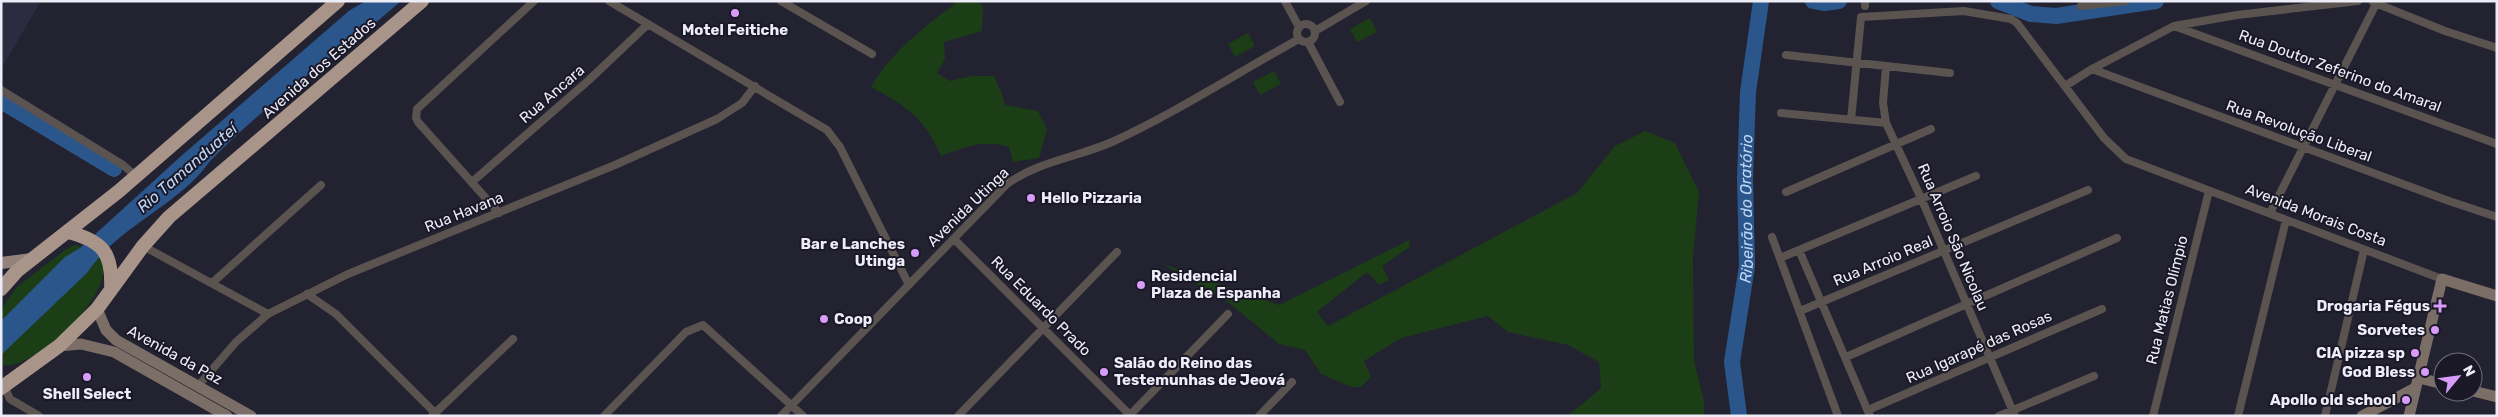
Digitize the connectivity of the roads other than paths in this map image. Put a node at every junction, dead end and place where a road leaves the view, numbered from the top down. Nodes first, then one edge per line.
1 (338, 1) edge
2 (422, 1) edge
3 (534, 1) edge
4 (609, 1) edge
5 (782, 1) edge
6 (1285, 1) edge
7 (1366, 1) edge
8 (2126, 1) edge
9 (2358, 1) edge
10 (2374, 3) edge
11 (2081, 6) dead end
12 (648, 24) junction
13 (2174, 26) junction
14 (1299, 27) junction
15 (1315, 31) junction
16 (1299, 39) junction
17 (1308, 42) junction
18 (2497, 48) edge
19 (872, 54) dead end
20 (1786, 55) dead end
21 (1857, 63) junction
22 (1886, 66) junction
23 (2092, 69) junction
24 (1950, 73) dead end
25 (2337, 84) junction
26 (755, 86) junction
27 (2066, 86) junction
28 (1, 90) edge
29 (1340, 102) dead end
30 (1781, 113) dead end
31 (1851, 120) junction
32 (1886, 123) junction
33 (1931, 129) dead end
34 (2497, 144) edge
35 (1898, 145) junction
36 (2302, 147) junction
37 (132, 173) junction
38 (1976, 176) dead end
39 (472, 182) junction
40 (322, 185) dead end
41 (2088, 190) dead end
42 (2209, 191) junction
43 (1786, 192) dead end
44 (1921, 198) junction
45 (499, 213) junction
46 (2270, 213) junction
47 (2497, 216) edge
48 (2286, 220) junction
49 (68, 232) junction
50 (1772, 237) dead end
51 (2117, 238) dead end
52 (954, 239) junction
53 (143, 246) junction
54 (1803, 248) junction
55 (1944, 250) junction
56 (2364, 250) junction
57 (1117, 252) dead end
58 (1780, 258) junction
59 (32, 259) junction
60 (1, 264) edge
61 (2442, 279) junction
62 (212, 283) junction
63 (910, 285) junction
64 (1, 289) edge
65 (111, 290) junction
66 (307, 294) junction
67 (2497, 296) edge
68 (1823, 302) junction
69 (1967, 304) junction
70 (97, 309) junction
71 (2102, 309) dead end
72 (1800, 311) junction
73 (268, 314) junction
74 (1228, 314) dead end
75 (1043, 328) junction
76 (514, 339) dead end
77 (59, 346) junction
78 (1846, 356) junction
79 (1989, 357) junction
80 (2094, 376) dead end
81 (1292, 382) dead end
82 (2417, 383) junction
83 (2, 384) edge
84 (2433, 384) edge
85 (198, 386) junction
86 (2483, 394) edge
87 (2497, 397) edge
88 (792, 405) junction
89 (1869, 413) edge
90 (2014, 413) edge
91 (434, 414) edge
92 (1129, 415) edge
93 (39, 416) edge
94 (227, 416) edge
95 (251, 416) edge
96 (604, 416) edge
97 (781, 416) edge
98 (803, 416) edge
99 (958, 416) edge
100 (1259, 416) edge
101 (1838, 416) edge
102 (1999, 416) edge
103 (2153, 416) edge
104 (2238, 416) edge
105 (2325, 416) edge
106 (2362, 416) edge
107 (2409, 416) edge

1 - 37 highway
2 - 53 highway, Avenida dos Estados
3 - 39 street
4 - 12 street
5 - 19 street
6 - 14 street
7 - 15 street
8 - 11 street
9 - 13 street
10 - 18 street
10 - 25 street
12 - 26 street
12 - 39 street, Rua Ancara
13 - 23 street
13 - 25 street, Rua Doutor Zeferino do Amaral
14 - 15 street
14 - 16 street
15 - 17 street
16 - 17 street
16 - 52 street, Avenida Utinga
17 - 29 street
20 - 21 street
21 - 22 street
21 - 27 street
21 - 31 street
22 - 24 street
22 - 32 street, Rua Arroio São Nicolau
23 - 27 street
23 - 36 street, Rua Revolução Liberal
25 - 34 street, Rua Doutor Zeferino do Amaral
25 - 36 street
26 - 45 street, Rua Havana
26 - 63 street
27 - 42 street, Avenida Morais Costa
28 - 37 street
30 - 31 street
31 - 32 street
32 - 35 street, Rua Arroio São Nicolau
33 - 35 street
35 - 43 street
35 - 44 street, Rua Arroio São Nicolau
36 - 46 street
36 - 47 street, Rua Revolução Liberal
37 - 49 highway
38 - 44 street
39 - 45 street
40 - 62 street
41 - 55 street, Rua Arroio Real
42 - 46 street, Avenida Morais Costa
42 - 103 street, Rua Matias Olímpio
44 - 54 street
44 - 55 street, Rua Arroio São Nicolau
45 - 66 street, Rua Havana
46 - 48 street, Avenida Morais Costa
48 - 56 street, Avenida Morais Costa
48 - 104 street
49 - 59 highway
49 - 65 highway
50 - 58 street
51 - 69 street
52 - 63 street, Avenida Utinga
52 - 75 street, Rua Eduardo Prado
53 - 62 street
53 - 65 highway, Avenida dos Estados
54 - 58 street
54 - 68 street
55 - 68 street, Rua Arroio Real
55 - 69 street, Rua Arroio São Nicolau
56 - 61 street, Avenida Morais Costa
56 - 105 street
57 - 75 street
58 - 72 street
59 - 60 main road
59 - 64 highway
61 - 67 main road, Avenida Morais Costa
61 - 82 main road
62 - 73 street
63 - 88 street, Avenida Utinga
65 - 70 highway, Avenida dos Estados
66 - 73 street, Rua Havana
66 - 91 street
68 - 72 street, Rua Arroio Real
68 - 78 street
69 - 78 street
69 - 79 street, Rua Arroio São Nicolau
70 - 77 highway, Avenida dos Estados
70 - 85 main road, Avenida da Paz
71 - 79 street, Rua Igarapé das Rosas
72 - 101 street
73 - 85 street, Rua Havana
74 - 92 street
75 - 92 street, Rua Eduardo Prado
75 - 99 street
76 - 91 street
77 - 83 highway, Avenida dos Estados
77 - 94 main road, Avenida da Paz
78 - 89 street
79 - 89 street, Rua Igarapé das Rosas
79 - 90 street, Rua Arroio São Nicolau
80 - 90 street
81 - 100 street
82 - 84 main road
82 - 106 main road
82 - 107 main road
83 - 93 street
85 - 95 main road, Avenida da Paz
86 - 87 main road
88 - 96 street
88 - 97 street, Avenida Utinga
88 - 98 street
90 - 102 street

